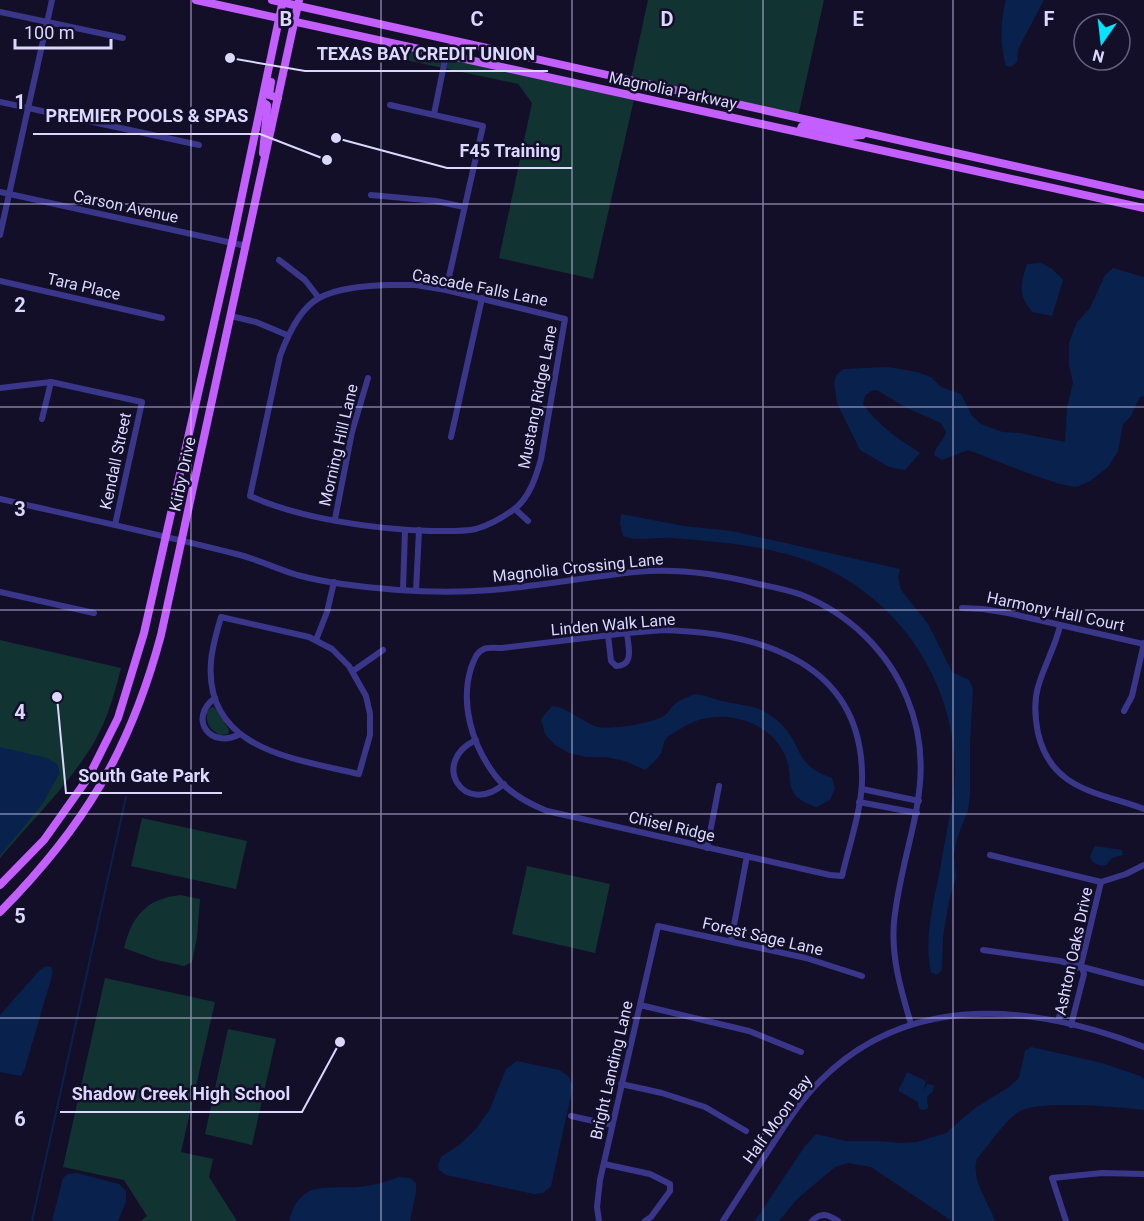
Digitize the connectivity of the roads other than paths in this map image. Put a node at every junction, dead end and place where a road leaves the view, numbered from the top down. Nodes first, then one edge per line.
1 (52, 0) edge
2 (196, 0) edge
3 (272, 0) edge
4 (283, 1) edge
5 (299, 3) edge
6 (0, 12) edge
7 (279, 18) junction
8 (48, 22) junction
9 (295, 22) junction
10 (123, 38) dead end
11 (274, 45) junction
12 (446, 55) junction
13 (532, 59) junction
14 (278, 99) junction
15 (0, 102) edge
16 (262, 102) junction
17 (390, 105) dead end
18 (28, 109) junction
19 (434, 114) junction
20 (800, 131) junction
21 (873, 135) junction
22 (199, 145) dead end
23 (264, 163) junction
24 (0, 192) edge
25 (9, 194) junction
26 (371, 195) dead end
27 (1144, 195) edge
28 (464, 207) junction
29 (1144, 208) edge
30 (0, 235) edge
31 (232, 243) junction
32 (246, 246) junction
33 (279, 260) dead end
34 (0, 281) edge
35 (446, 290) junction
36 (319, 298) junction
37 (482, 298) junction
38 (231, 316) junction
39 (162, 318) dead end
40 (565, 319) joint
41 (287, 335) junction
42 (368, 378) dead end
43 (51, 382) junction
44 (0, 388) edge
45 (42, 419) dead end
46 (451, 437) dead end
47 (0, 499) edge
48 (515, 509) junction
49 (335, 519) junction
50 (528, 521) dead end
51 (115, 525) junction
52 (405, 530) junction
53 (418, 530) junction
54 (166, 536) junction
55 (182, 540) junction
56 (334, 582) junction
57 (403, 590) junction
58 (416, 591) junction
59 (0, 592) edge
60 (962, 608) dead end
61 (94, 613) dead end
62 (1060, 626) junction
63 (627, 633) junction
64 (608, 635) junction
65 (316, 639) junction
66 (1144, 644) edge
67 (383, 650) dead end
68 (475, 656) joint
69 (353, 671) junction
70 (215, 698) junction
71 (1124, 711) dead end
72 (240, 734) junction
73 (476, 740) junction
74 (101, 753) junction
75 (115, 761) junction
76 (504, 784) junction
77 (719, 786) dead end
78 (862, 789) junction
79 (919, 801) junction
80 (859, 802) junction
81 (1144, 809) edge
82 (917, 813) junction
83 (707, 848) junction
84 (990, 855) dead end
85 (747, 856) junction
86 (1144, 865) edge
87 (842, 876) joint
88 (1101, 882) junction
89 (0, 885) edge
90 (0, 912) edge
91 (658, 926) joint
92 (731, 941) junction
93 (983, 950) dead end
94 (1081, 965) junction
95 (862, 976) dead end
96 (1143, 983) edge
97 (640, 1005) junction
98 (1058, 1022) junction
99 (911, 1024) junction
100 (1071, 1025) junction
101 (1144, 1047) edge
102 (801, 1052) dead end
103 (621, 1084) junction
104 (571, 1116) dead end
105 (612, 1125) junction
106 (746, 1131) dead end
107 (604, 1164) junction
108 (1144, 1174) edge
109 (650, 1220) edge
110 (598, 1221) edge
111 (723, 1221) edge
112 (812, 1221) edge
113 (838, 1221) edge
114 (1066, 1221) edge

1 - 8 street
2 - 7 main road, Magnolia Parkway
3 - 4 main road, Magnolia Parkway
4 - 5 main road, Magnolia Parkway
4 - 7 main road, Kirby Drive
5 - 9 main road, Kirby Drive
5 - 13 main road, Magnolia Parkway
6 - 8 street
7 - 9 main road, Magnolia Parkway
7 - 11 main road, Kirby Drive
8 - 10 street
8 - 18 street
9 - 12 main road, Magnolia Parkway
9 - 14 main road, Kirby Drive
11 - 14 main road
11 - 16 main road, Kirby Drive
12 - 13 main road
12 - 19 street
12 - 20 main road, Magnolia Parkway
13 - 21 main road, Magnolia Parkway
14 - 23 main road, Kirby Drive
15 - 18 street
16 - 23 main road
16 - 31 main road, Kirby Drive
17 - 19 street
18 - 22 street
18 - 25 street
19 - 28 street
20 - 21 main road
20 - 29 main road, Magnolia Parkway
21 - 27 main road, Magnolia Parkway
23 - 32 main road, Kirby Drive
24 - 25 street, Carson Avenue
25 - 30 street
25 - 31 street, Carson Avenue
26 - 28 street
28 - 35 street
31 - 32 street, Carson Avenue
31 - 54 main road, Kirby Drive
32 - 38 main road, Kirby Drive
33 - 36 street
34 - 39 street, Tara Place
35 - 36 street, Cascade Falls Lane
35 - 37 street, Cascade Falls Lane
36 - 41 street
37 - 40 street, Cascade Falls Lane
37 - 46 street
38 - 41 street
38 - 55 main road, Kirby Drive
40 - 48 street, Mustang Ridge Lane
41 - 49 street
42 - 49 street, Morning Hill Lane
43 - 44 street
43 - 45 street
43 - 51 street, Kendall Street
47 - 51 street, Magnolia Crossing Lane
48 - 50 street
48 - 53 street
49 - 52 street
51 - 54 street, Magnolia Crossing Lane
52 - 53 street
52 - 57 street
53 - 58 street
54 - 55 street, Magnolia Crossing Lane
54 - 74 main road, Kirby Drive
55 - 56 street, Magnolia Crossing Lane
55 - 75 main road, Kirby Drive
56 - 57 street, Magnolia Crossing Lane
56 - 65 street
57 - 58 street, Magnolia Crossing Lane
58 - 79 street, Magnolia Crossing Lane
59 - 61 street
60 - 62 street, Harmony Hall Court
62 - 66 street, Harmony Hall Court
62 - 81 street
63 - 64 street, Linden Walk Lane
63 - 64 street
63 - 78 street, Linden Walk Lane
64 - 68 street, Linden Walk Lane
65 - 69 street
65 - 70 street
66 - 71 street
67 - 69 street
68 - 73 street, Chisel Ridge
69 - 72 street
70 - 72 street
70 - 72 street
73 - 76 street, Chisel Ridge
73 - 76 street
74 - 75 main road
74 - 89 main road, Kirby Drive
75 - 90 main road, Kirby Drive
76 - 83 street, Chisel Ridge
77 - 83 street
78 - 79 street
78 - 80 street, Linden Walk Lane
79 - 82 street, Magnolia Crossing Lane
80 - 82 street
80 - 87 street, Linden Walk Lane
82 - 99 street, Magnolia Crossing Lane
83 - 85 street, Chisel Ridge
84 - 88 street
85 - 87 street, Chisel Ridge
85 - 92 street
86 - 88 street
88 - 94 street, Ashton Oaks Drive
91 - 92 street, Forest Sage Lane
91 - 97 street, Bright Landing Lane
92 - 95 street, Forest Sage Lane
93 - 94 street
94 - 96 street
94 - 98 street
94 - 100 street, Ashton Oaks Drive
97 - 102 street
97 - 103 street, Bright Landing Lane
98 - 99 street, Half Moon Bay
98 - 100 street, Half Moon Bay
99 - 111 street, Half Moon Bay
100 - 101 street, Half Moon Bay
103 - 105 street, Bright Landing Lane
103 - 106 street
104 - 105 street
105 - 107 street, Bright Landing Lane
107 - 109 street
107 - 110 street, Bright Landing Lane
108 - 114 street
112 - 113 street

